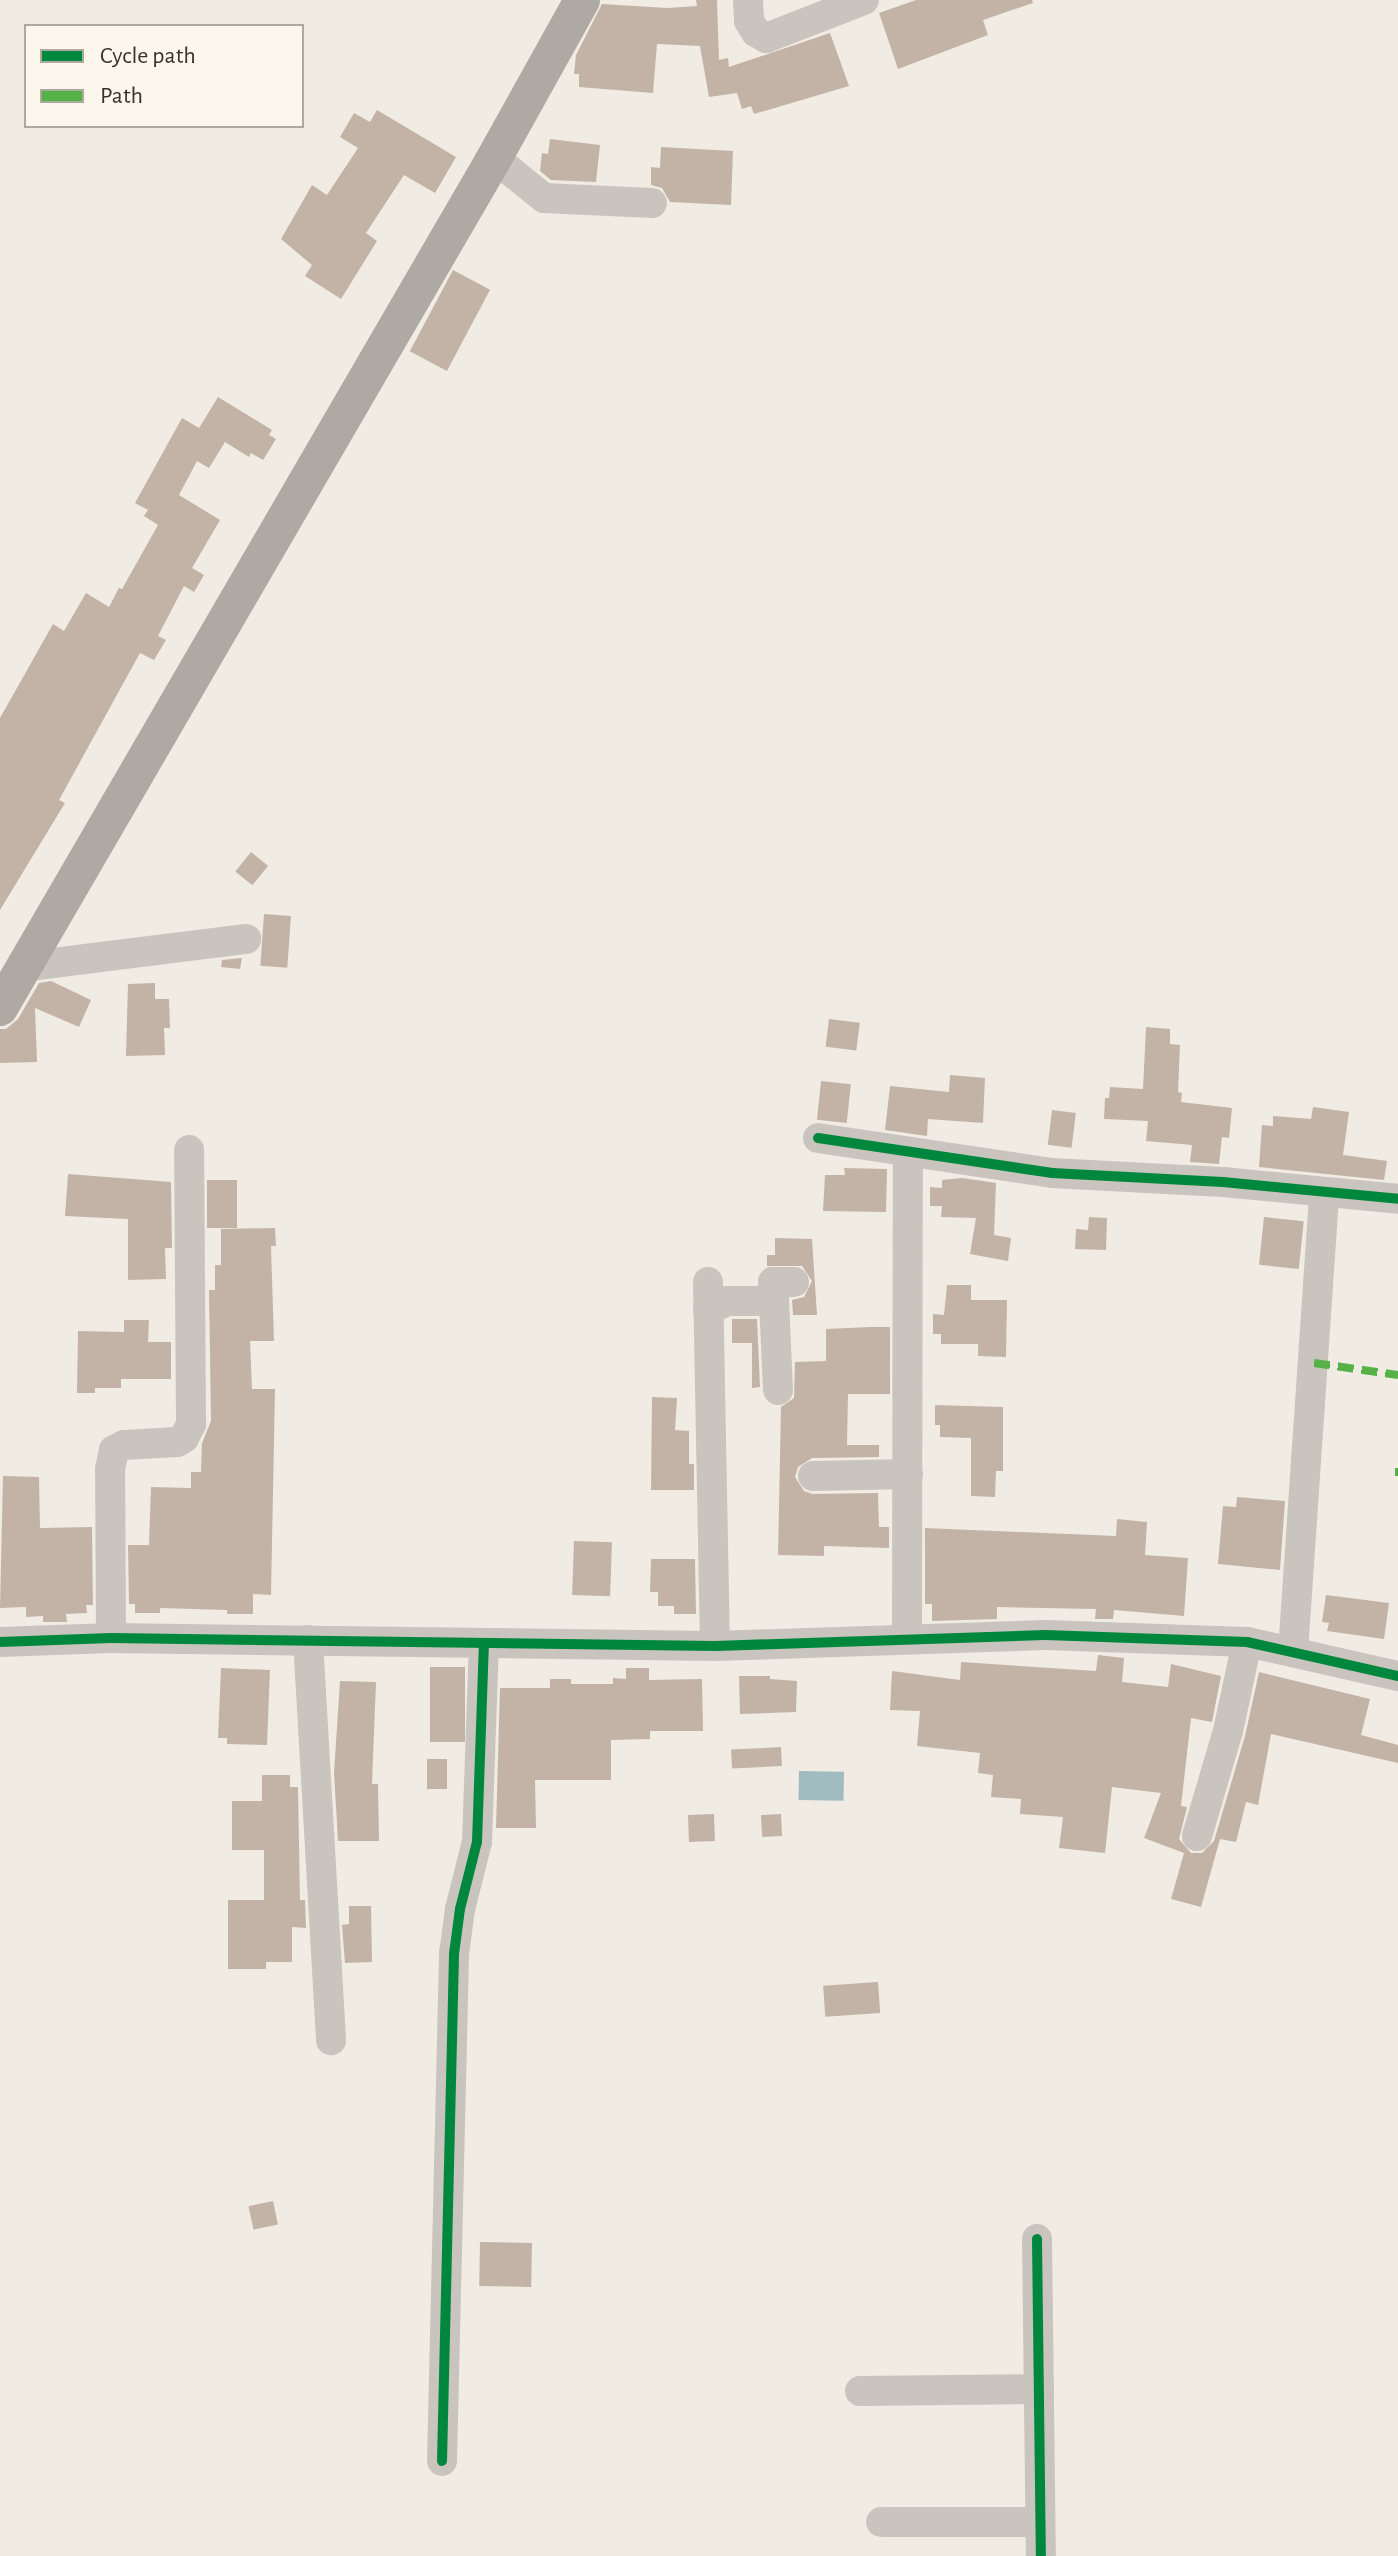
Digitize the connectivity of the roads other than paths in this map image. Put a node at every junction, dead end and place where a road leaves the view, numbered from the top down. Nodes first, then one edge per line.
1 (582, 0) edge
2 (748, 0) edge
3 (864, 0) edge
4 (492, 162) junction
5 (652, 203) dead end
6 (246, 939) dead end
7 (21, 967) junction
8 (0, 1008) edge
9 (818, 1138) dead end
10 (189, 1150) dead end
11 (908, 1152) junction
12 (1324, 1193) junction
13 (1398, 1199) edge
14 (778, 1390) dead end
15 (908, 1474) junction
16 (813, 1476) dead end
17 (111, 1638) junction
18 (907, 1638) junction
19 (308, 1640) junction
20 (0, 1642) edge
21 (1247, 1642) junction
22 (484, 1645) junction
23 (715, 1646) junction
24 (1293, 1652) junction
25 (1398, 1676) edge
26 (1197, 1836) dead end
27 (331, 2040) dead end
28 (1037, 2239) dead end
29 (1039, 2389) junction
30 (860, 2391) dead end
31 (442, 2461) dead end
32 (881, 2522) dead end
33 (1040, 2522) junction
34 (1041, 2556) edge

1 - 4 main road
2 - 3 street
4 - 5 street
4 - 7 main road
6 - 7 street
7 - 8 main road
9 - 11 street
10 - 17 street
11 - 12 street
11 - 15 street
12 - 13 street
12 - 24 street
14 - 23 street
15 - 16 street
15 - 18 street
17 - 19 street
17 - 20 street
18 - 21 street
18 - 23 street
19 - 22 street
19 - 27 street
21 - 24 street
21 - 26 street
22 - 23 street
22 - 31 street
24 - 25 street
28 - 29 street
29 - 30 street
29 - 33 street
32 - 33 street
33 - 34 street

